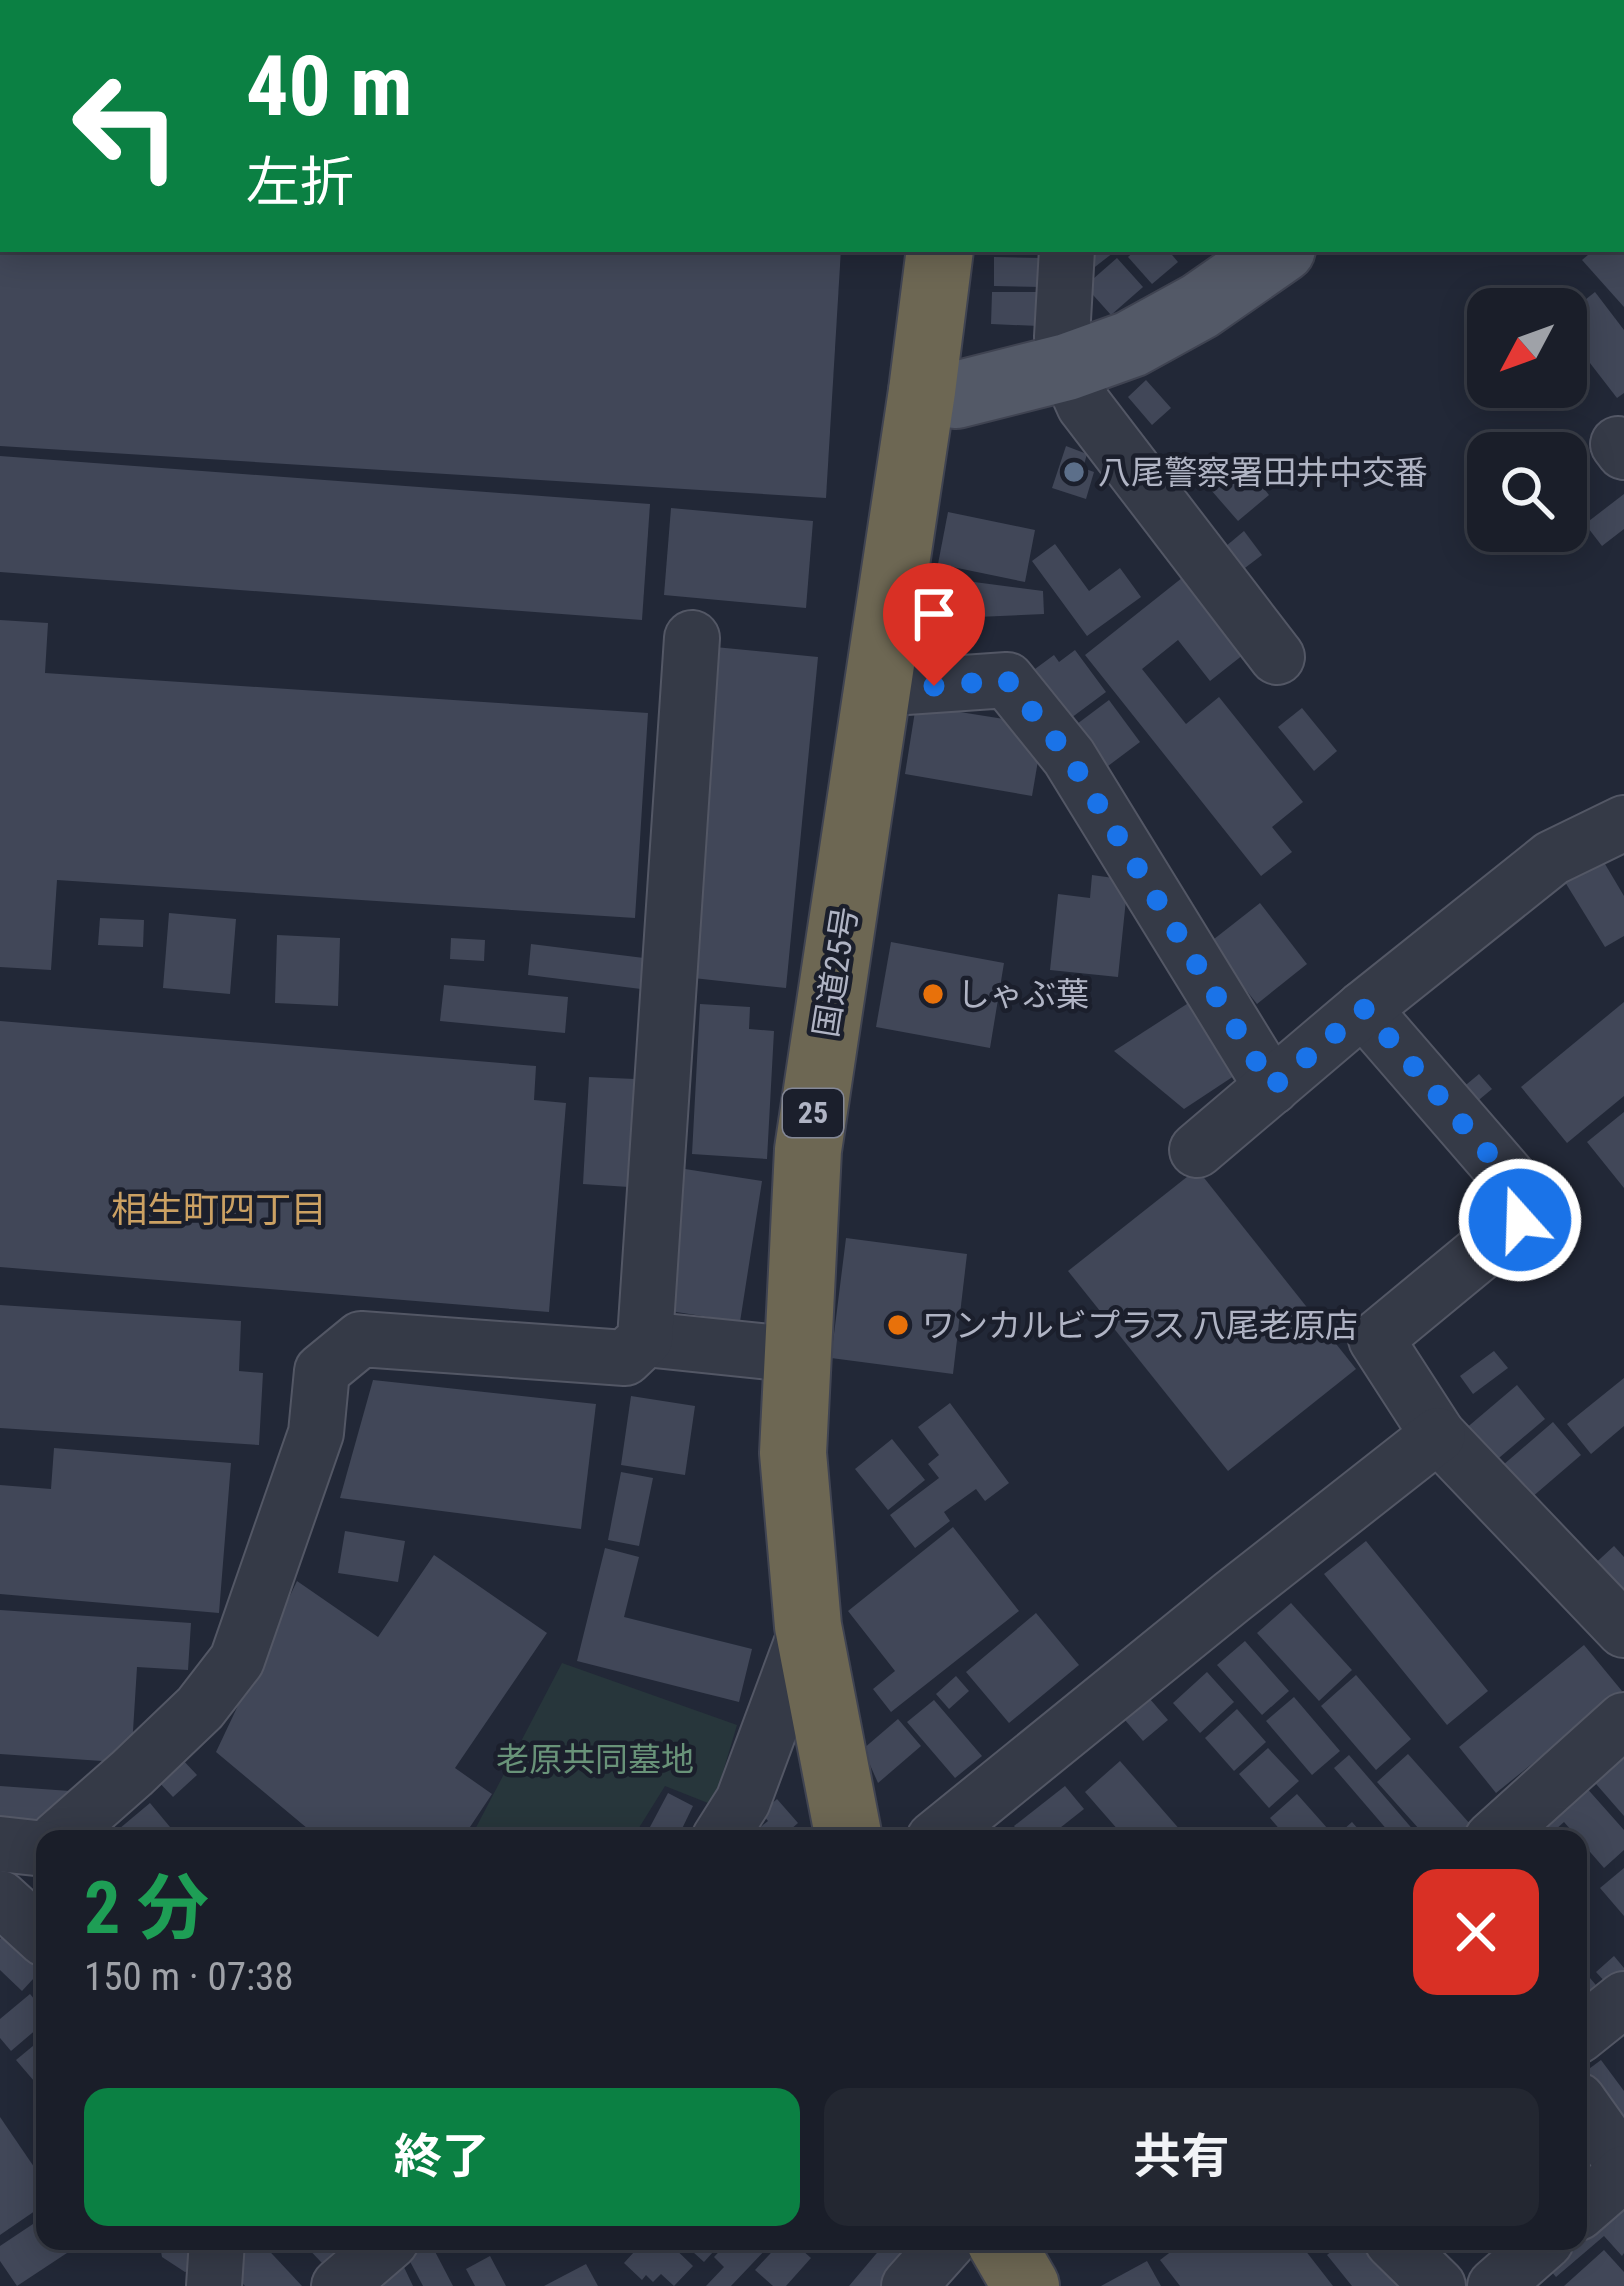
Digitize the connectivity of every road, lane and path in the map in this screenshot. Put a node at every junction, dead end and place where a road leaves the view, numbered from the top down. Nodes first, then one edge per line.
1 (940, 252) edge
2 (1067, 252) edge
3 (1278, 252) edge
4 (1067, 367) junction
5 (922, 391) junction
6 (692, 638) dead end
7 (1277, 657) dead end
8 (878, 689) junction
9 (1624, 824) edge
10 (1364, 1009) junction
11 (1272, 1087) junction
12 (1197, 1150) dead end
13 (645, 1339) junction
14 (798, 1355) junction
15 (1438, 1435) junction
16 (808, 1626) junction
17 (1624, 1630) edge
18 (1624, 1720) edge
19 (67, 1830) edge
20 (725, 1830) edge
21 (847, 1830) edge
22 (945, 1830) edge
23 (1502, 1830) edge
24 (0, 1844) edge
25 (36, 1848) edge
26 (0, 1898) edge
27 (36, 1931) edge
28 (1624, 2000) edge
29 (1587, 2029) edge
30 (1587, 2114) edge
31 (1624, 2169) edge
32 (1587, 2204) edge
33 (217, 2250) edge
34 (381, 2250) edge
35 (941, 2250) edge
36 (1005, 2250) edge
37 (1401, 2250) edge
38 (1536, 2250) edge
39 (214, 2286) edge
40 (339, 2286) edge
41 (909, 2286) edge
42 (1026, 2286) edge
43 (1438, 2286) edge
44 (1495, 2286) edge

1 - 5 highway, 国道25号 / 25
2 - 4 street
3 - 4 main road
4 - 5 main road
4 - 7 street
5 - 8 highway, 国道25号 / 25
6 - 13 street
8 - 11 street
8 - 14 highway, 国道25号 / 25
9 - 10 street
10 - 11 street
10 - 15 street
11 - 12 street
13 - 14 street
13 - 19 street
14 - 16 highway, 国道25号 / 25
15 - 17 street
15 - 22 street
16 - 20 street
16 - 21 highway, 国道25号 / 25
18 - 23 street
24 - 25 street
26 - 27 street
28 - 29 street
30 - 31 street
31 - 32 street
33 - 39 street
34 - 40 street
35 - 41 street
36 - 42 highway
37 - 43 street
38 - 44 street

